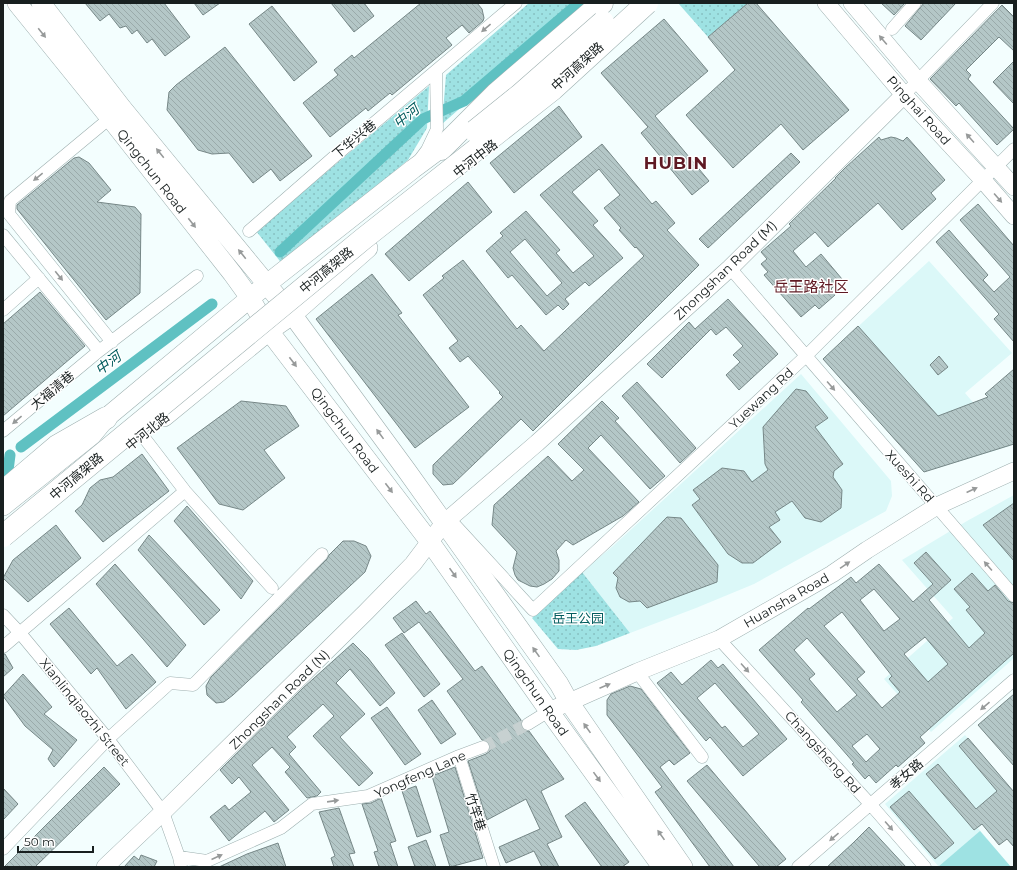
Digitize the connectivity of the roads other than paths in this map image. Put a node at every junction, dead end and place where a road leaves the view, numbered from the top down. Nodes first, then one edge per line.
1 (17, 3) edge
2 (41, 3) edge
3 (516, 3) edge
4 (602, 3) edge
5 (614, 3) edge
6 (625, 3) edge
7 (647, 3) edge
8 (660, 3) edge
9 (826, 3) edge
10 (852, 3) edge
11 (915, 3) edge
12 (993, 3) edge
13 (892, 29) dead end
14 (436, 71) junction
15 (918, 81) junction
16 (904, 95) junction
17 (110, 118) junction
18 (441, 149) junction
19 (1014, 149) edge
20 (996, 166) junction
21 (413, 169) junction
22 (982, 179) junction
23 (1014, 187) edge
24 (1014, 216) edge
25 (249, 231) dead end
26 (3, 235) edge
27 (730, 268) junction
28 (197, 276) dead end
29 (38, 278) junction
30 (267, 284) junction
31 (250, 298) junction
32 (3, 310) edge
33 (292, 315) junction
34 (270, 331) junction
35 (112, 342) junction
36 (99, 351) junction
37 (806, 356) junction
38 (106, 418) junction
39 (3, 431) edge
40 (142, 435) junction
41 (1014, 471) edge
42 (185, 491) junction
43 (3, 492) edge
44 (3, 506) edge
45 (937, 506) junction
46 (3, 518) edge
47 (444, 523) junction
48 (3, 536) edge
49 (430, 542) junction
50 (3, 546) edge
51 (322, 554) dead end
52 (272, 588) dead end
53 (1014, 596) edge
54 (3, 615) edge
55 (20, 633) junction
56 (719, 639) junction
57 (3, 647) edge
58 (637, 672) junction
59 (1014, 680) edge
60 (569, 702) junction
61 (549, 711) junction
62 (528, 724) tunnel mouth
63 (108, 739) junction
64 (484, 747) tunnel mouth
65 (459, 756) junction
66 (702, 757) dead end
67 (871, 805) junction
68 (164, 812) junction
69 (3, 849) edge
70 (180, 862) edge
71 (105, 867) edge
72 (494, 867) edge
73 (662, 867) edge
74 (683, 867) edge
75 (798, 867) edge
76 (925, 867) edge

1 -> 17 main road, Qingchun Road
30 -> 2 main road, Qingchun Road
3 -> 14 street, 下华兴巷
4 - 18 highway
5 - 18 main road
6 - 46 highway, 中河高架路, bridge
7 - 48 highway, 中河高架路, bridge
8 - 33 main road, 中河中路
9 - 16 main road, Pinghai Road
15 -> 10 main road, Pinghai Road
11 - 13 street
12 - 15 street, Zhongshan Road (M)
14 - 21 street
14 - 25 street, 下华兴巷
15 - 16 street, Zhongshan Road (M)
20 -> 15 main road, Pinghai Road
16 - 22 main road, Pinghai Road
16 - 27 main road, Zhongshan Road (M)
17 -> 31 main road, Qingchun Road
17 -> 35 street
18 - 21 main road
19 - 20 street, Yuewang Rd
20 - 22 street, Yuewang Rd
20 - 23 main road, Pinghai Road
21 - 30 main road
22 -> 24 main road, Pinghai Road
22 - 37 street, Yuewang Rd
26 - 29 street
27 - 37 street, Xueshi Rd
27 - 47 main road, Zhongshan Road (M)
28 - 35 street, 大福清巷
29 - 32 street
29 - 36 street
30 - 31 main road
30 - 33 main road, Qingchun Road
31 - 34 main road, Qingchun Road
31 - 38 main road
33 - 34 main road, 中河北路
47 -> 33 main road, Qingchun Road
34 - 40 main road, 中河北路
34 -> 49 main road, Qingchun Road
35 - 36 street, 大福清巷
36 -> 39 street, 大福清巷
37 -> 45 street, Xueshi Rd
37 - 47 street, Yuewang Rd
38 - 43 highway
38 - 44 main road
40 - 42 street
40 - 50 main road, 中河北路
45 -> 41 main road, Huansha Road
42 - 52 street
42 - 55 street
53 -> 45 street, Xueshi Rd
56 -> 45 main road, Huansha Road
47 - 49 main road, Zhongshan Road (N)
60 -> 47 main road, Qingchun Road
49 -> 61 main road, Qingchun Road
49 - 68 main road, Zhongshan Road (N)
51 - 63 street
54 - 55 street, Xianlinqiaozhi Street
55 - 57 street
55 - 63 street, Xianlinqiaozhi Street
56 - 58 main road, Huansha Road
56 -> 67 street, Changsheng Rd
60 -> 58 main road, Huansha Road
58 - 66 street
59 -> 67 street, 孝女路
60 - 61 main road, Huansha Road
74 -> 60 main road, Qingchun Road
61 - 62 street
61 -> 73 main road, Qingchun Road
63 - 68 street, Xianlinqiaozhi Street
63 - 69 street
64 - 65 street, Yongfeng Lane
70 -> 65 street, Yongfeng Lane
65 - 72 street, 竹竿巷
67 -> 75 street, 孝女路
67 -> 76 street, Changsheng Rd
68 - 70 street, Xianlinqiaozhi Street
68 - 71 main road, Zhongshan Road (N)

